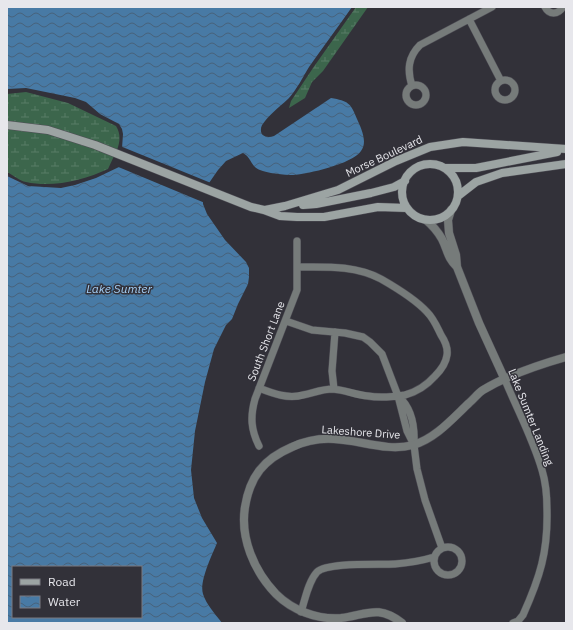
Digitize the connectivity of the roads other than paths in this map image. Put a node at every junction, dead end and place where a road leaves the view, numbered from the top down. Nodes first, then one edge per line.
1 (492, 7) edge
2 (545, 7) edge
3 (563, 7) edge
4 (469, 19) junction
5 (501, 82) dead end
6 (412, 86) dead end
7 (7, 125) edge
8 (566, 150) edge
9 (566, 164) edge
10 (445, 168) junction
11 (405, 181) junction
12 (458, 196) junction
13 (285, 206) junction
14 (407, 208) junction
15 (264, 210) junction
16 (451, 210) junction
17 (426, 220) junction
18 (297, 241) dead end
19 (298, 267) junction
20 (457, 267) junction
21 (286, 320) junction
22 (335, 332) junction
23 (566, 357) edge
24 (505, 380) junction
25 (259, 388) junction
26 (334, 389) junction
27 (398, 396) junction
28 (414, 445) junction
29 (259, 446) dead end
30 (442, 548) junction
31 (434, 557) junction
32 (301, 612) junction
33 (516, 622) edge
34 (402, 623) edge

1 - 4 street
2 - 3 street
4 - 5 street
4 - 6 street
7 - 15 main road, Morse Boulevard
8 - 10 main road, Morse Boulevard
8 - 13 main road, Morse Boulevard
9 - 12 main road
10 - 11 main road
10 - 12 main road
11 - 13 main road, Morse Boulevard
11 - 14 main road
12 - 16 main road
13 - 15 main road, Morse Boulevard
14 - 15 main road, Morse Boulevard
14 - 17 main road
16 - 17 main road
16 - 20 street, Lake Sumter Landing
17 - 20 street, Lake Sumter Landing
18 - 19 street, South Short Lane
19 - 21 street, South Short Lane
19 - 27 street
20 - 24 street, Lake Sumter Landing
21 - 22 street
21 - 25 street, South Short Lane
22 - 26 street
22 - 27 street
23 - 24 street, Lakeshore Drive
24 - 28 street, Lakeshore Drive
24 - 33 street, Lake Sumter Landing
25 - 26 street
25 - 29 street, South Short Lane
26 - 27 street
27 - 28 street
28 - 30 street
28 - 32 street, Lakeshore Drive
30 - 31 street
30 - 31 street
31 - 32 street
32 - 34 street, Lakeshore Drive

